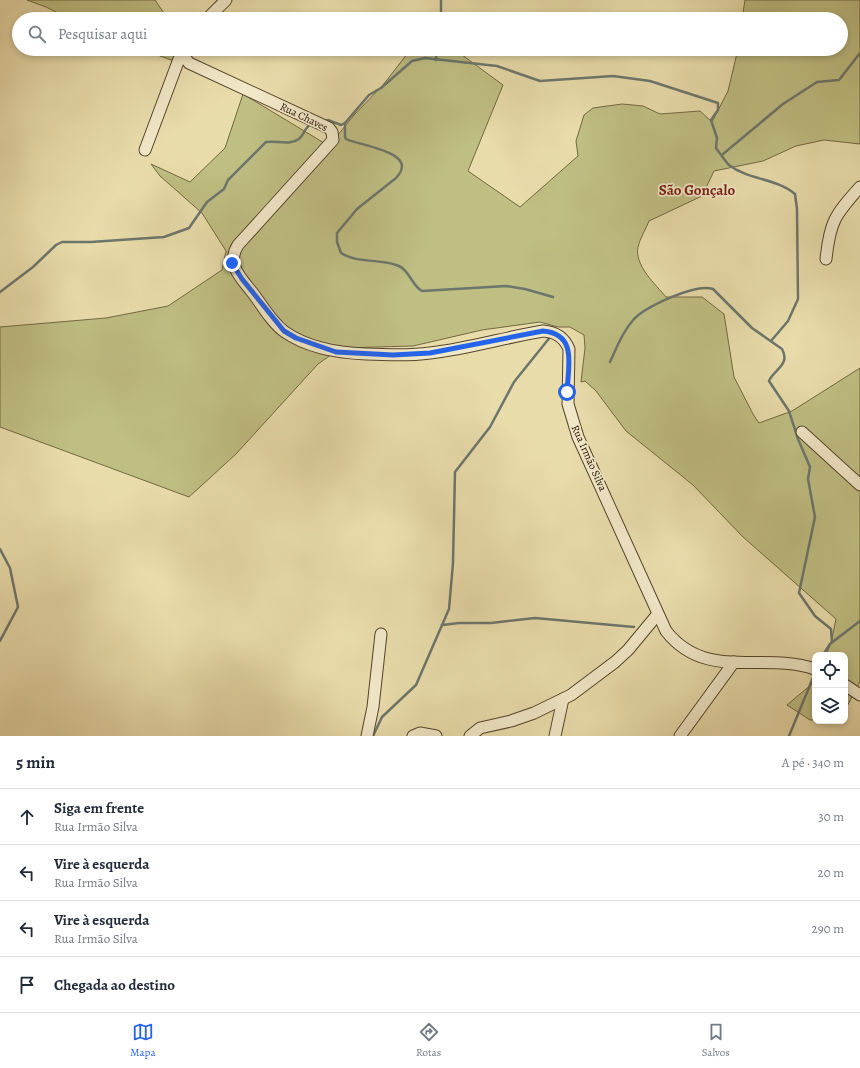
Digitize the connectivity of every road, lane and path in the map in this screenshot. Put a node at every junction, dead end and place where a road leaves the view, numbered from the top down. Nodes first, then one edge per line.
1 (226, 0) edge
2 (214, 12) edge
3 (180, 56) edge
4 (185, 56) edge
5 (145, 150) dead end
6 (860, 187) edge
7 (234, 253) joint
8 (826, 259) dead end
9 (802, 432) dead end
10 (860, 485) edge
11 (658, 615) junction
12 (381, 634) dead end
13 (734, 662) junction
14 (812, 668) edge
15 (848, 687) edge
16 (860, 695) edge
17 (563, 700) junction
18 (366, 736) edge
19 (413, 736) edge
20 (436, 736) edge
21 (470, 736) edge
22 (555, 736) edge
23 (680, 736) edge

1 - 2 street
3 - 5 street
4 - 7 street, Rua Chaves
6 - 8 street
7 - 11 street, Rua Irmão Silva
9 - 10 street
11 - 13 street, Rua Irmão Silva
11 - 17 street
12 - 18 street
13 - 14 street, Rua Irmão Silva
13 - 23 street
15 - 16 street
17 - 21 street
17 - 22 street
19 - 20 street

